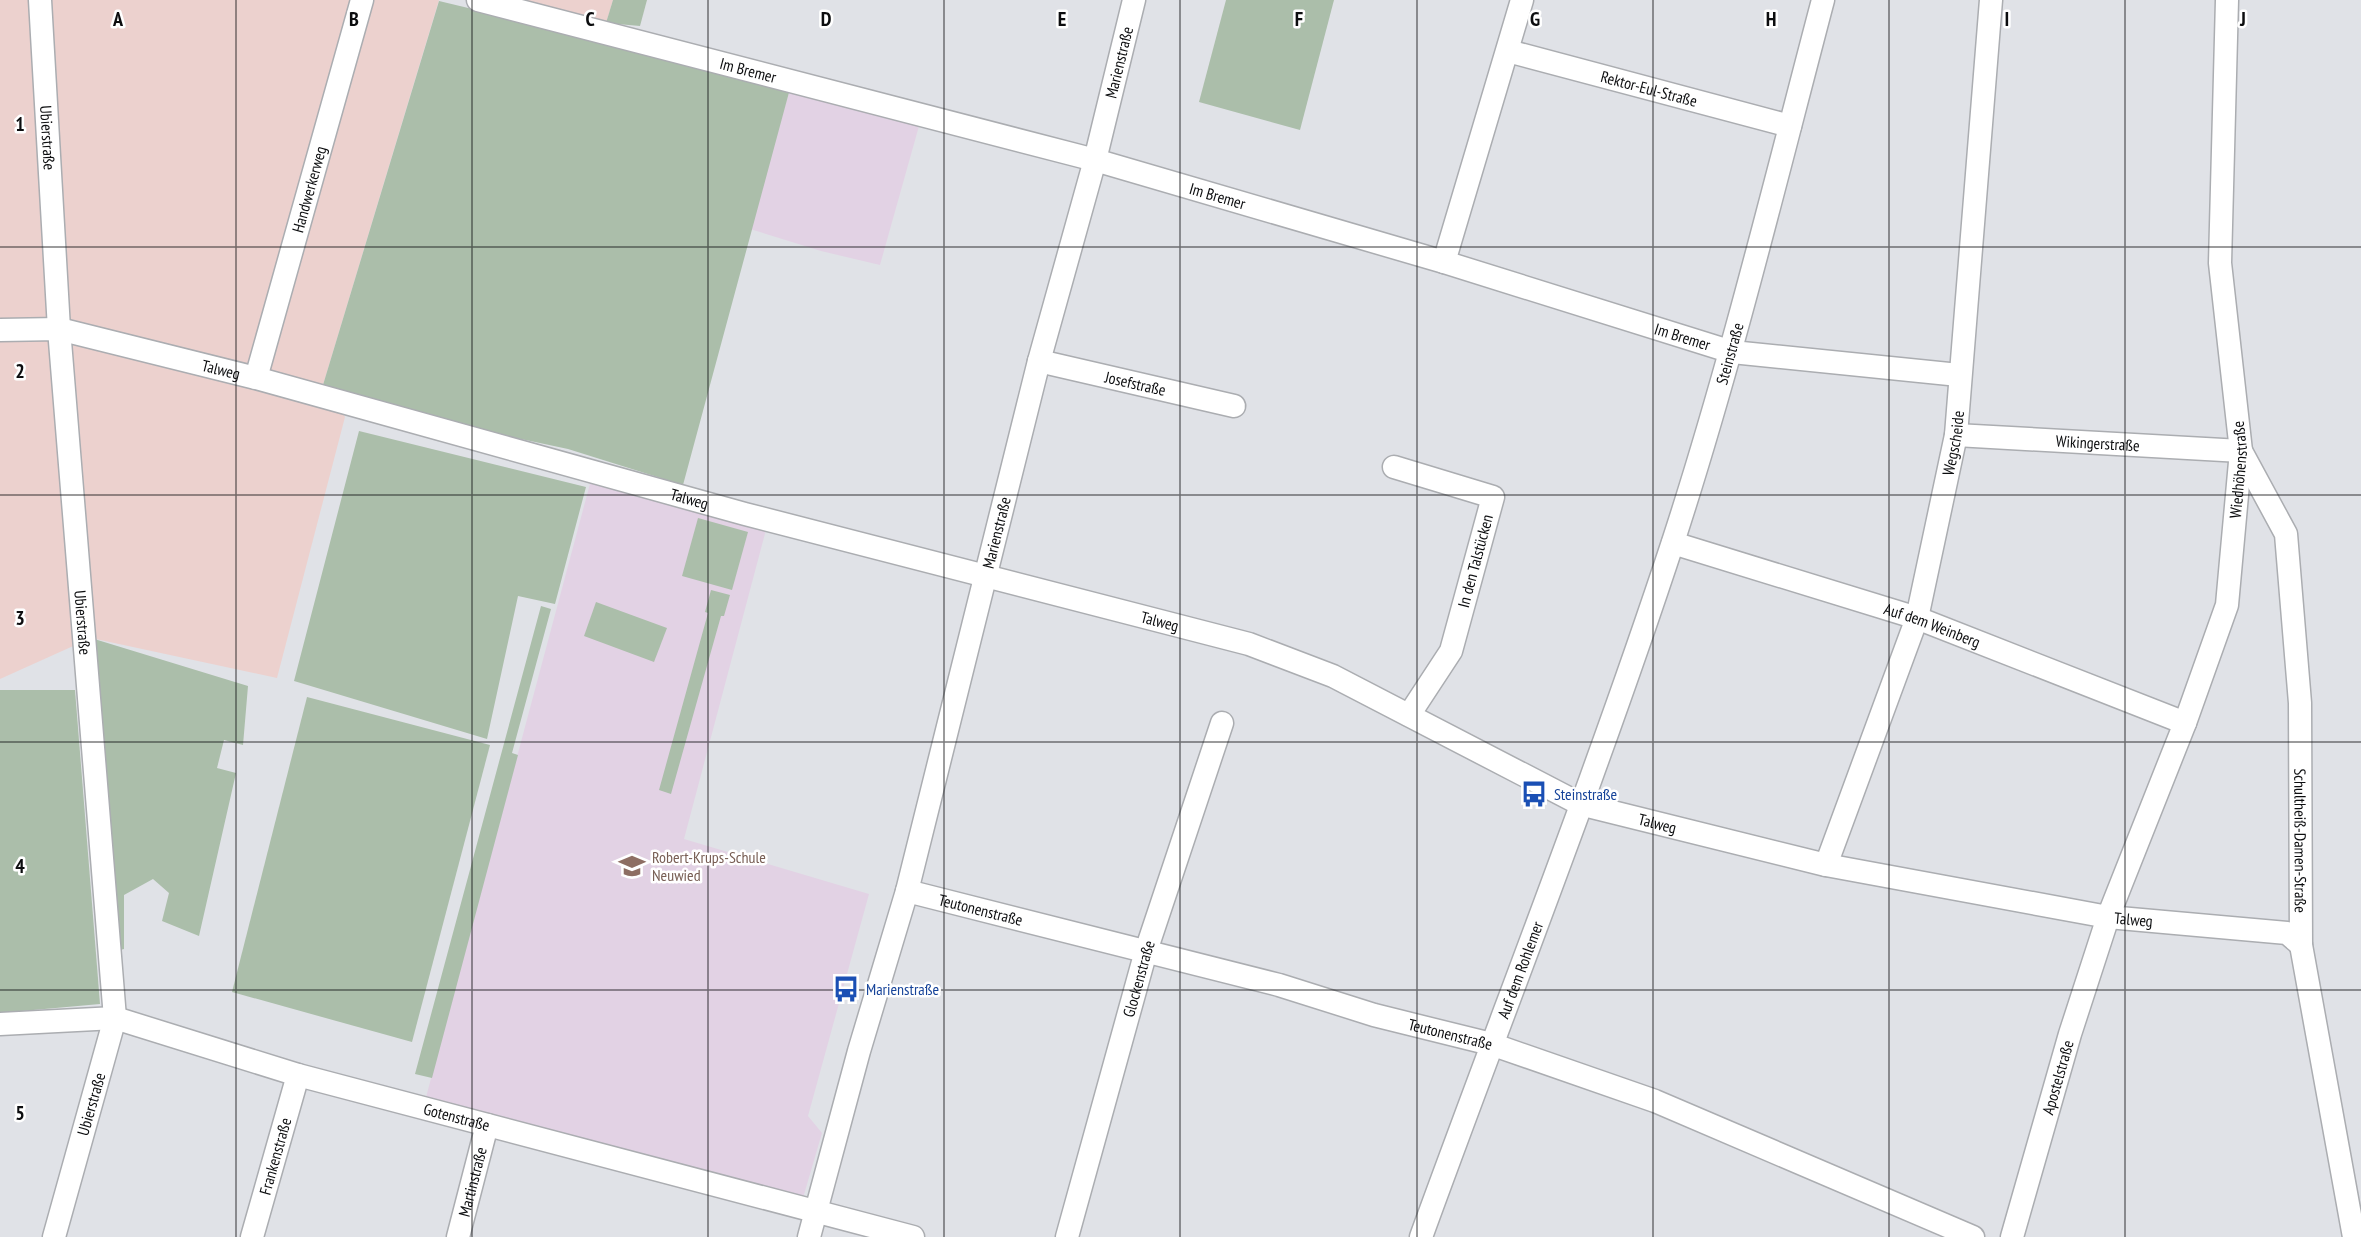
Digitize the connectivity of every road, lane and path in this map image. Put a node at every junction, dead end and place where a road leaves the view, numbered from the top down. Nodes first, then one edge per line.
1 (40, 0) edge
2 (362, 0) edge
3 (478, 0) edge
4 (1134, 0) edge
5 (1521, 0) edge
6 (1823, 0) edge
7 (1991, 0) edge
8 (2227, 0) edge
9 (1508, 51) junction
10 (1790, 126) junction
11 (1095, 159) junction
12 (1444, 262) junction
13 (59, 329) junction
14 (0, 330) edge
15 (1732, 352) junction
16 (1038, 361) junction
17 (1959, 375) junction
18 (256, 378) junction
19 (1234, 406) dead end
20 (1956, 435) junction
21 (2241, 451) junction
22 (1394, 467) dead end
23 (1672, 543) junction
24 (984, 577) junction
25 (1917, 618) junction
26 (1409, 715) junction
27 (1222, 723) dead end
28 (2185, 723) junction
29 (1580, 804) junction
30 (1826, 865) junction
31 (907, 891) junction
32 (2108, 917) junction
33 (2301, 945) junction
34 (1146, 951) junction
35 (115, 1018) junction
36 (0, 1024) edge
37 (1491, 1044) junction
38 (298, 1075) junction
39 (487, 1125) junction
40 (816, 1213) junction
41 (54, 1237) edge
42 (252, 1237) edge
43 (458, 1237) edge
44 (809, 1237) edge
45 (913, 1237) edge
46 (1067, 1237) edge
47 (1420, 1237) edge
48 (1973, 1237) edge
49 (2012, 1237) edge
50 (2354, 1237) edge

1 - 13 street, Ubierstraße
2 - 18 street, Handwerkerweg
3 - 11 street, Im Bremer
4 - 11 street, Marienstraße
5 - 9 street
6 - 10 street, Steinstraße
7 - 17 street, Wegscheide
8 - 21 street, Wiedhöhenstraße
9 - 10 street, Rektor-Eul-Straße
9 - 12 street
10 - 15 street, Steinstraße
11 - 12 street, Im Bremer
11 - 16 street, Marienstraße
12 - 15 street, Im Bremer
13 - 14 street, Talweg
13 - 18 street, Talweg
13 - 35 street, Ubierstraße
15 - 17 street, Im Bremer
15 - 23 street, Steinstraße
16 - 19 street, Josefstraße
16 - 24 street, Marienstraße
17 - 20 street, Wegscheide
18 - 24 street, Talweg
20 - 21 street, Wikingerstraße
20 - 25 street, Wegscheide
21 - 28 street, Wiedhöhenstraße
21 - 33 street, Schultheiß-Damen-Straße
22 - 26 street, In den Talstücken
23 - 25 street, Auf dem Weinberg
23 - 29 street, Steinstraße
24 - 26 street, Talweg
24 - 31 street, Marienstraße
25 - 28 street, Auf dem Weinberg
25 - 30 street, Wegscheide
26 - 29 street, Talweg
27 - 34 street, Glockenstraße
28 - 32 street, Wiedhöhenstraße
29 - 30 street, Talweg
29 - 37 street, Auf dem Rohlemer
30 - 32 street, Talweg
31 - 34 street, Teutonenstraße
31 - 40 street, Marienstraße
32 - 33 street, Talweg
32 - 49 street, Apostelstraße
33 - 50 street, Schultheiß-Damen-Straße
34 - 37 street, Teutonenstraße
34 - 46 street, Glockenstraße
35 - 36 street, Gotenstraße
35 - 38 street, Gotenstraße
35 - 41 street, Ubierstraße
37 - 47 street, Auf dem Rohlemer
37 - 48 street, Teutonenstraße
38 - 39 street, Gotenstraße
38 - 42 street, Frankenstraße
39 - 40 street, Gotenstraße
39 - 43 street, Martinstraße
40 - 44 street, Marienstraße
40 - 45 street, Gotenstraße

